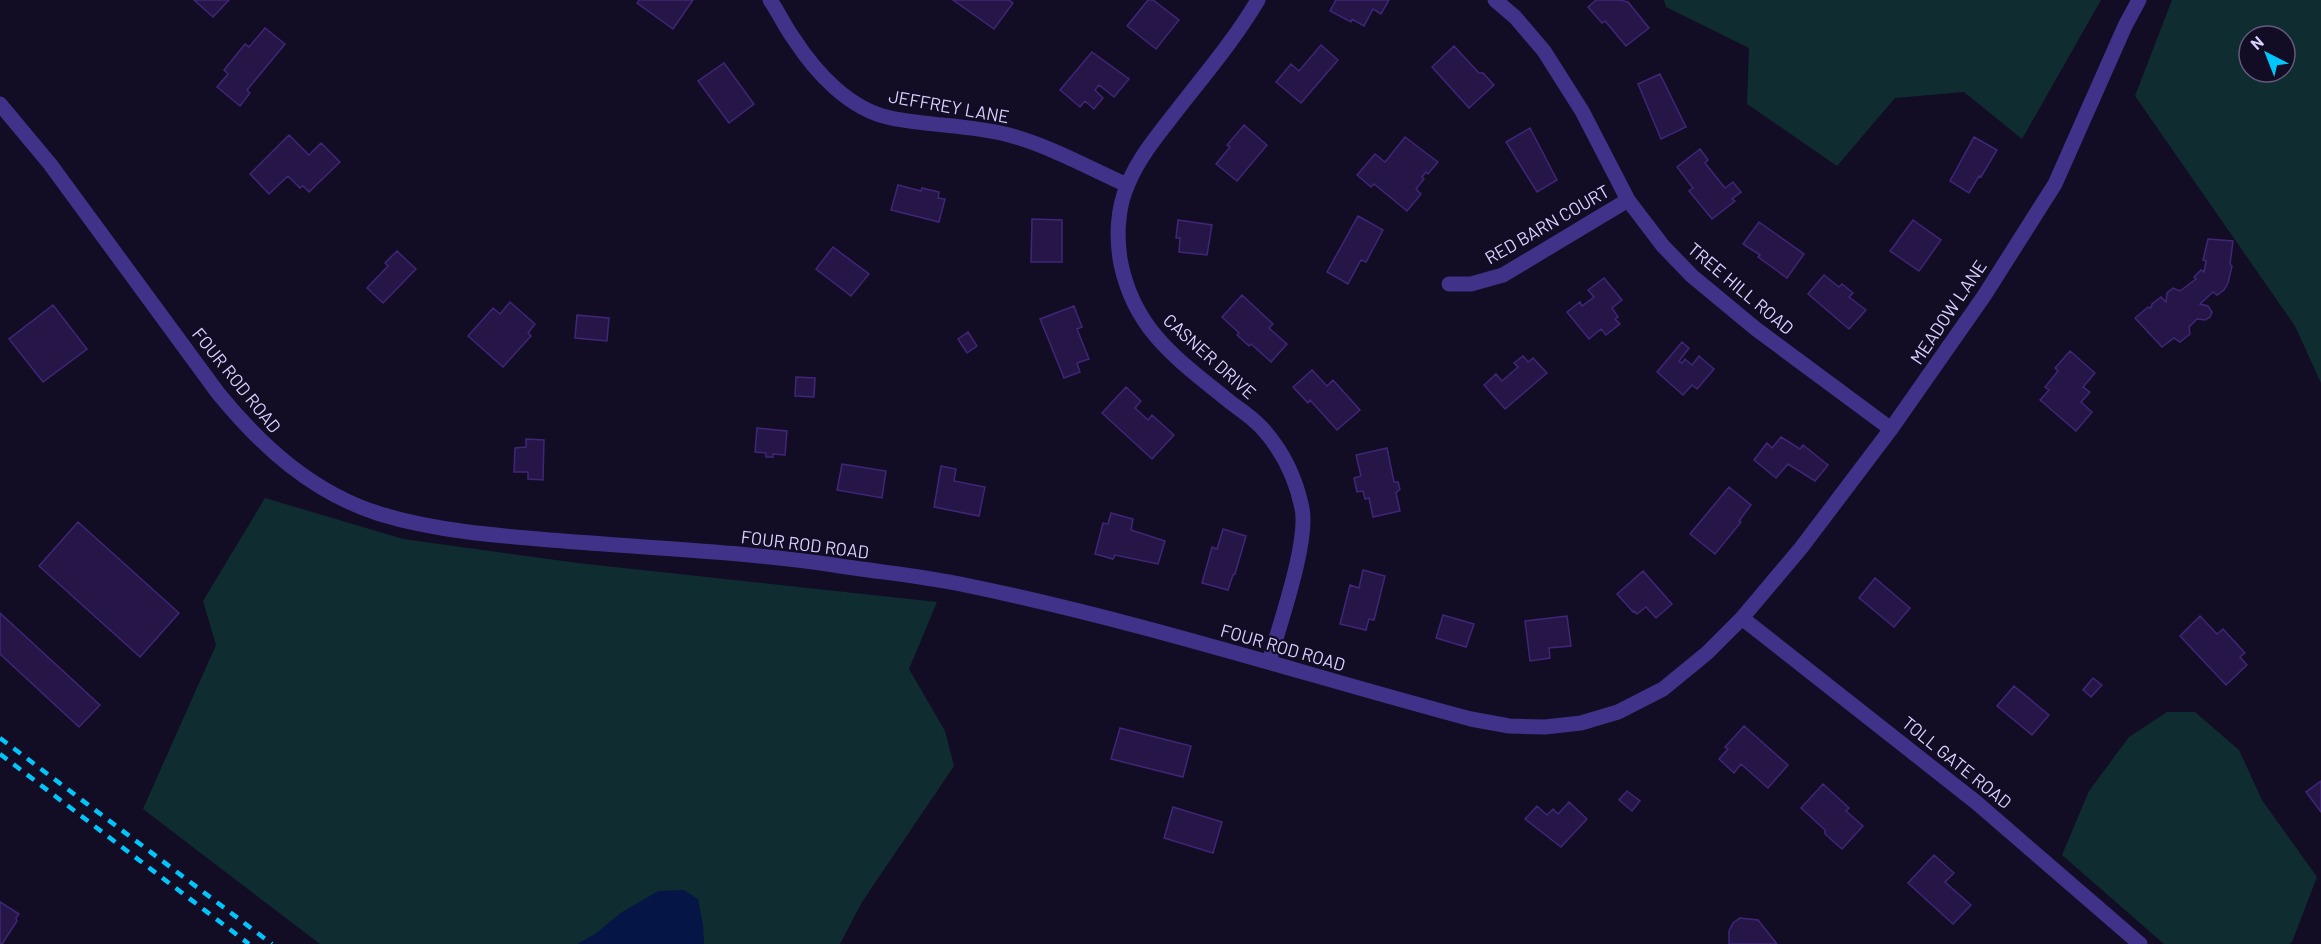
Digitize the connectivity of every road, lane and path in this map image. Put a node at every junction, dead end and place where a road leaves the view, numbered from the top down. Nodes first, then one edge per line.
1 (770, 0) edge
2 (1258, 0) edge
3 (1495, 0) edge
4 (2139, 0) edge
5 (0, 104) edge
6 (1127, 185) junction
7 (1628, 200) junction
8 (1449, 284) dead end
9 (1891, 429) junction
10 (1742, 618) junction
11 (1269, 662) junction
12 (2140, 944) edge

1 - 6 street, JEFFREY LANE
2 - 6 street, CASNER DRIVE
3 - 7 street, TREE HILL ROAD
4 - 9 street, MEADOW LANE
5 - 11 street, FOUR ROD ROAD
6 - 11 street, CASNER DRIVE
7 - 8 street, RED BARN COURT
7 - 9 street, TREE HILL ROAD
9 - 10 street, MEADOW LANE
10 - 11 street, FOUR ROD ROAD
10 - 12 street, TOLL GATE ROAD

